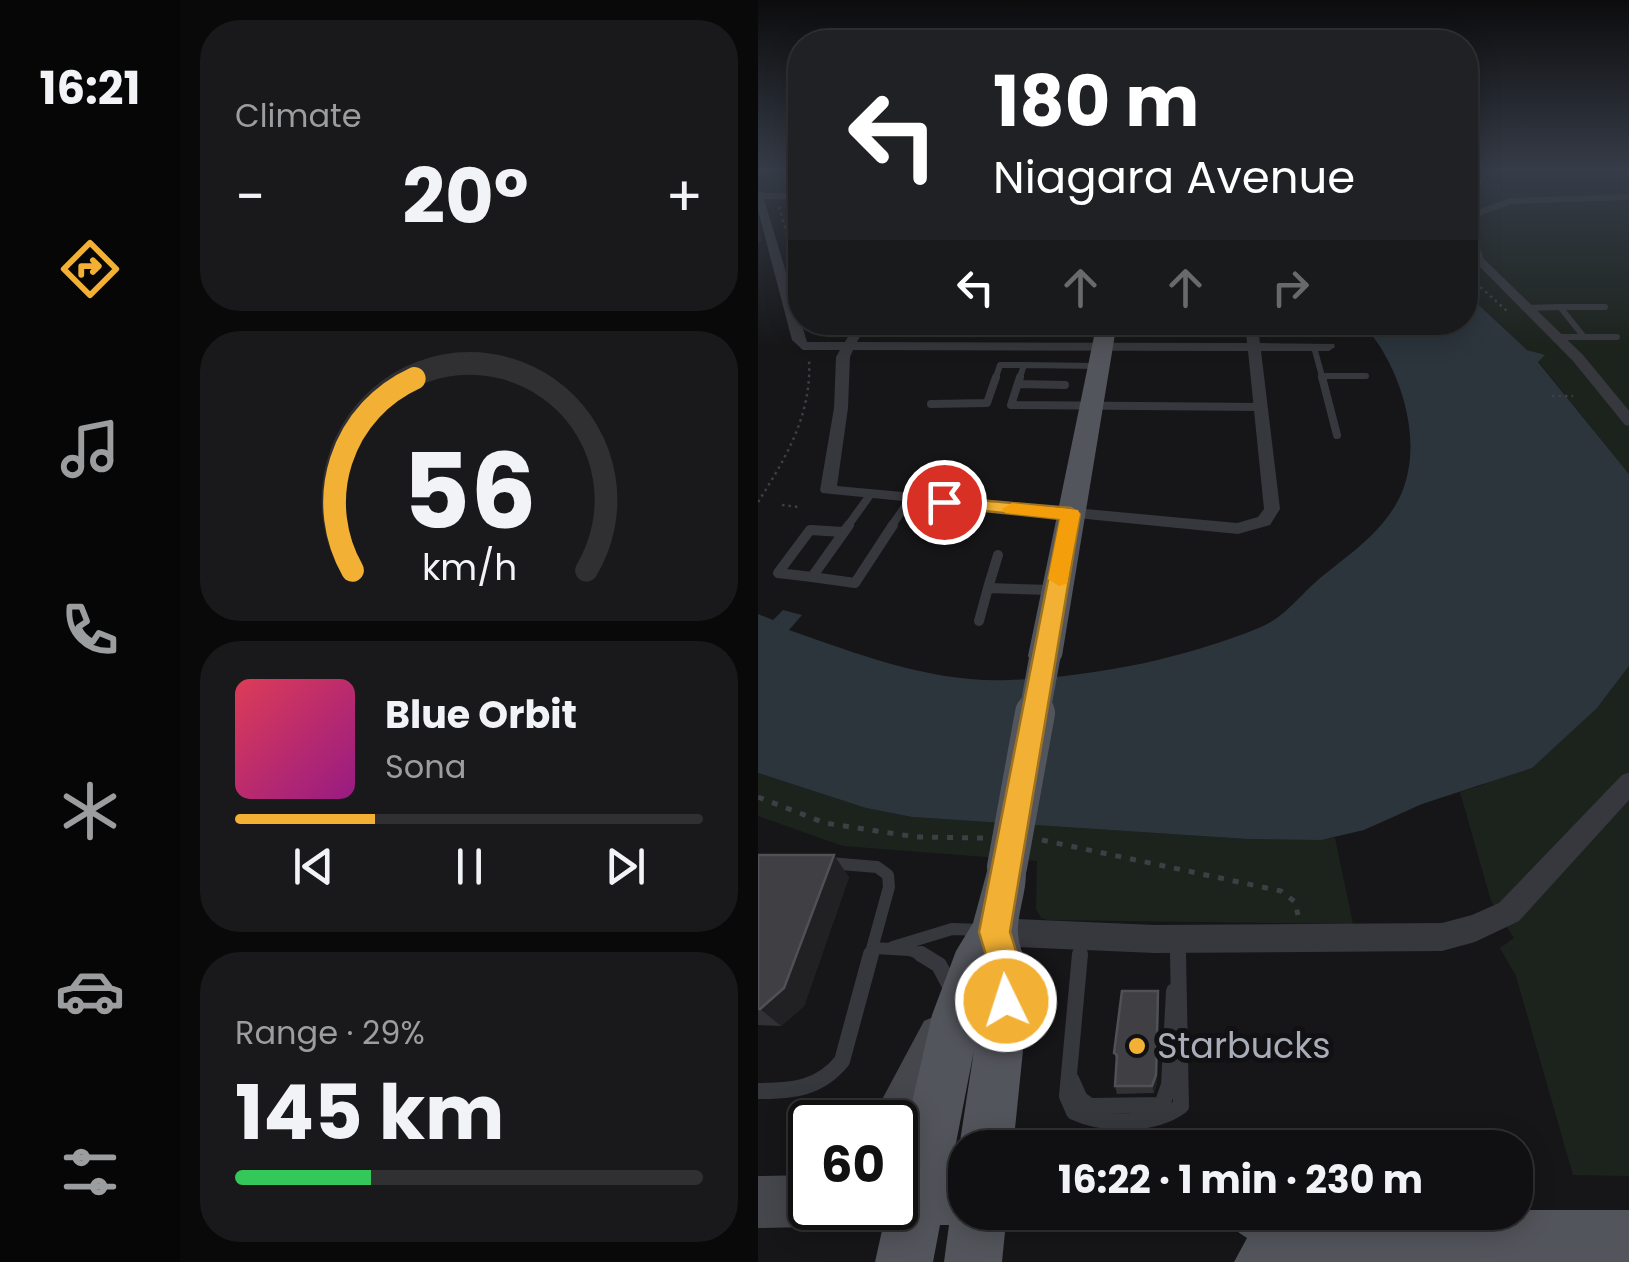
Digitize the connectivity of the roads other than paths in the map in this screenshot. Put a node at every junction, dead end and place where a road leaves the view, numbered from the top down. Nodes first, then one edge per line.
1 (769, 231) edge
2 (1478, 256) edge
3 (788, 299) edge
4 (1560, 307) junction
5 (1605, 307) dead end
6 (1526, 308) junction
7 (798, 335) edge
8 (854, 335) edge
9 (1253, 335) edge
10 (1584, 336) junction
11 (1556, 337) junction
12 (1617, 337) dead end
13 (1102, 345) edge
14 (846, 347) junction
15 (1254, 347) junction
16 (1321, 347) joint
17 (1024, 365) junction
18 (1322, 376) junction
19 (1366, 376) dead end
20 (1018, 384) junction
21 (1064, 384) dead end
22 (931, 404) dead end
23 (1090, 406) junction
24 (1261, 407) junction
25 (1630, 422) edge
26 (1337, 436) dead end
27 (870, 494) junction
28 (910, 499) junction
29 (1071, 514) junction
30 (844, 532) junction
31 (998, 555) dead end
32 (812, 577) junction
33 (988, 588) junction
34 (1057, 590) junction
35 (980, 622) dead end
36 (1630, 782) edge
37 (808, 863) edge
38 (994, 932) junction
39 (1082, 936) junction
40 (1178, 939) junction
41 (893, 947) junction
42 (874, 948) junction
43 (956, 1015) junction
44 (758, 1091) edge
45 (905, 1100) edge
46 (988, 1130) edge
47 (926, 1198) edge
48 (977, 1230) edge
49 (1630, 1239) edge
50 (1280, 1244) edge
51 (904, 1262) edge
52 (974, 1262) edge

1 - 3 street
2 - 6 street
4 - 5 lane
4 - 6 lane
4 - 10 lane
6 - 11 street
7 - 14 street
8 - 14 street
9 - 15 street
10 - 11 lane
10 - 12 lane
11 - 25 street
13 - 14 street
13 - 15 street
13 - 17 lane
13 - 23 main road
14 - 27 street
15 - 16 street
15 - 24 street
16 - 18 lane
17 - 20 lane
17 - 22 lane
18 - 19 lane
18 - 26 lane
20 - 21 lane
20 - 23 lane
23 - 24 lane
23 - 29 main road
24 - 29 street
27 - 28 street
27 - 30 lane
28 - 29 street
28 - 32 lane
29 - 34 main road
30 - 32 lane
30 - 32 lane
31 - 33 lane
33 - 34 lane
33 - 35 lane
34 - 38 main road, bridge
36 - 40 street
37 - 42 lane
38 - 39 street
38 - 41 lane
38 - 43 main road
38 - 46 main road
39 - 40 street
39 - 40 lane
41 - 42 lane
41 - 43 lane
42 - 44 lane
43 - 45 main road
43 - 47 main road
47 - 51 main road
48 - 52 main road
49 - 50 main road

